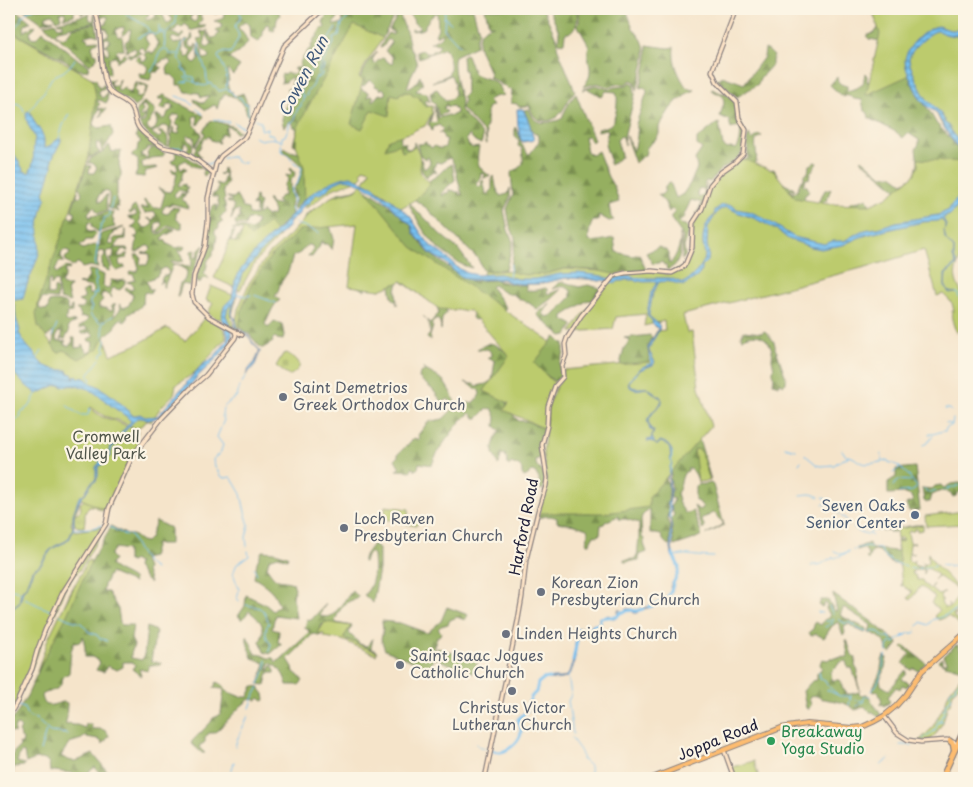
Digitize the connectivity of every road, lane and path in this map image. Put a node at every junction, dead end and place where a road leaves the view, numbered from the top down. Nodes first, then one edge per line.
1 (94, 9) edge
2 (323, 9) edge
3 (736, 9) edge
4 (213, 172) junction
5 (964, 634) edge
6 (9, 716) edge
7 (884, 716) junction
8 (964, 730) edge
9 (950, 741) junction
10 (926, 742) junction
11 (958, 743) junction
12 (964, 746) edge
13 (724, 750) junction
14 (954, 752) junction
15 (484, 778) edge
16 (652, 778) edge
17 (734, 778) edge
18 (942, 778) edge

1 - 4 main road
2 - 4 main road
3 - 15 main road, Harford Road
4 - 6 main road
5 - 7 main road, Joppa Road
7 - 10 main road
7 - 13 main road, Joppa Road
8 - 11 highway
9 - 10 main road
9 - 11 main road
9 - 14 highway
10 - 11 main road
11 - 12 main road
11 - 14 highway
13 - 16 main road, Joppa Road
13 - 17 main road
14 - 18 highway

